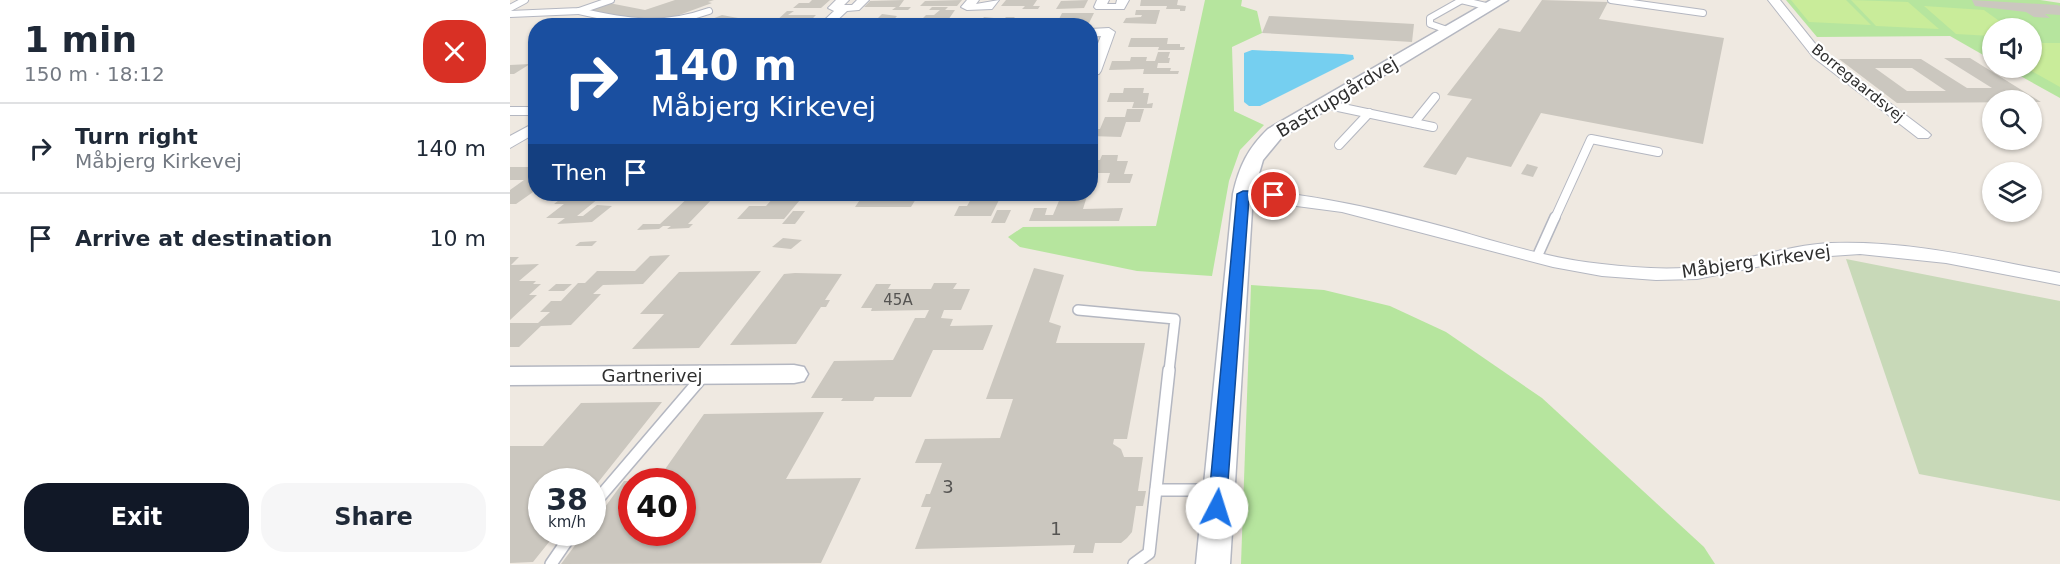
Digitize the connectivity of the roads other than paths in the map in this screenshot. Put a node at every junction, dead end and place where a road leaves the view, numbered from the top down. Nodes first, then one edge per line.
1 (525, 0) edge
2 (611, 0) edge
3 (863, 0) edge
4 (993, 0) edge
5 (1123, 0) edge
6 (1462, 0) edge
7 (1611, 0) edge
8 (1774, 0) edge
9 (1107, 3) edge
10 (1495, 3) edge
11 (844, 4) edge
12 (510, 8) edge
13 (974, 8) edge
14 (579, 11) junction
15 (709, 11) dead end
16 (1703, 13) dead end
17 (510, 14) edge
18 (610, 18) edge
19 (690, 18) edge
20 (831, 18) edge
21 (1098, 25) edge
22 (1450, 31) junction
23 (1098, 32) edge
24 (1098, 61) edge
25 (1435, 98) dead end
26 (1324, 104) junction
27 (510, 111) edge
28 (528, 111) edge
29 (1369, 113) junction
30 (1414, 123) junction
31 (1433, 127) dead end
32 (528, 131) edge
33 (1923, 135) dead end
34 (510, 143) edge
35 (1339, 145) dead end
36 (1658, 153) dead end
37 (1243, 194) junction
38 (1537, 257) junction
39 (2060, 279) edge
40 (1078, 310) dead end
41 (794, 374) dead end
42 (704, 375) junction
43 (510, 376) edge
44 (606, 490) edge
45 (1156, 490) junction
46 (1219, 490) junction
47 (563, 546) edge
48 (551, 564) edge
49 (1134, 564) edge
50 (1213, 564) edge

1 - 12 lane
2 - 14 lane
3 - 11 street
4 - 13 street
5 - 9 street
6 - 10 lane
6 - 22 lane
7 - 16 lane
8 - 33 street, Borregaardsvej
9 - 21 street
10 - 22 street, Bastrupgårdvej
11 - 20 street
14 - 17 lane
14 - 18 lane
15 - 19 lane
22 - 26 street, Bastrupgårdvej
23 - 24 street
25 - 30 lane
26 - 29 lane
26 - 37 street, Bastrupgårdvej
27 - 28 street
29 - 30 lane
29 - 35 lane
30 - 31 lane
32 - 34 street
36 - 38 lane
37 - 38 street, Måbjerg Kirkevej
37 - 46 street, Bastrupgårdvej
38 - 39 street, Måbjerg Kirkevej
40 - 45 lane
41 - 42 street, Gartnerivej
42 - 43 street, Gartnerivej
42 - 44 lane
45 - 46 lane
45 - 49 lane
46 - 50 street, Bastrupgårdvej
47 - 48 lane

